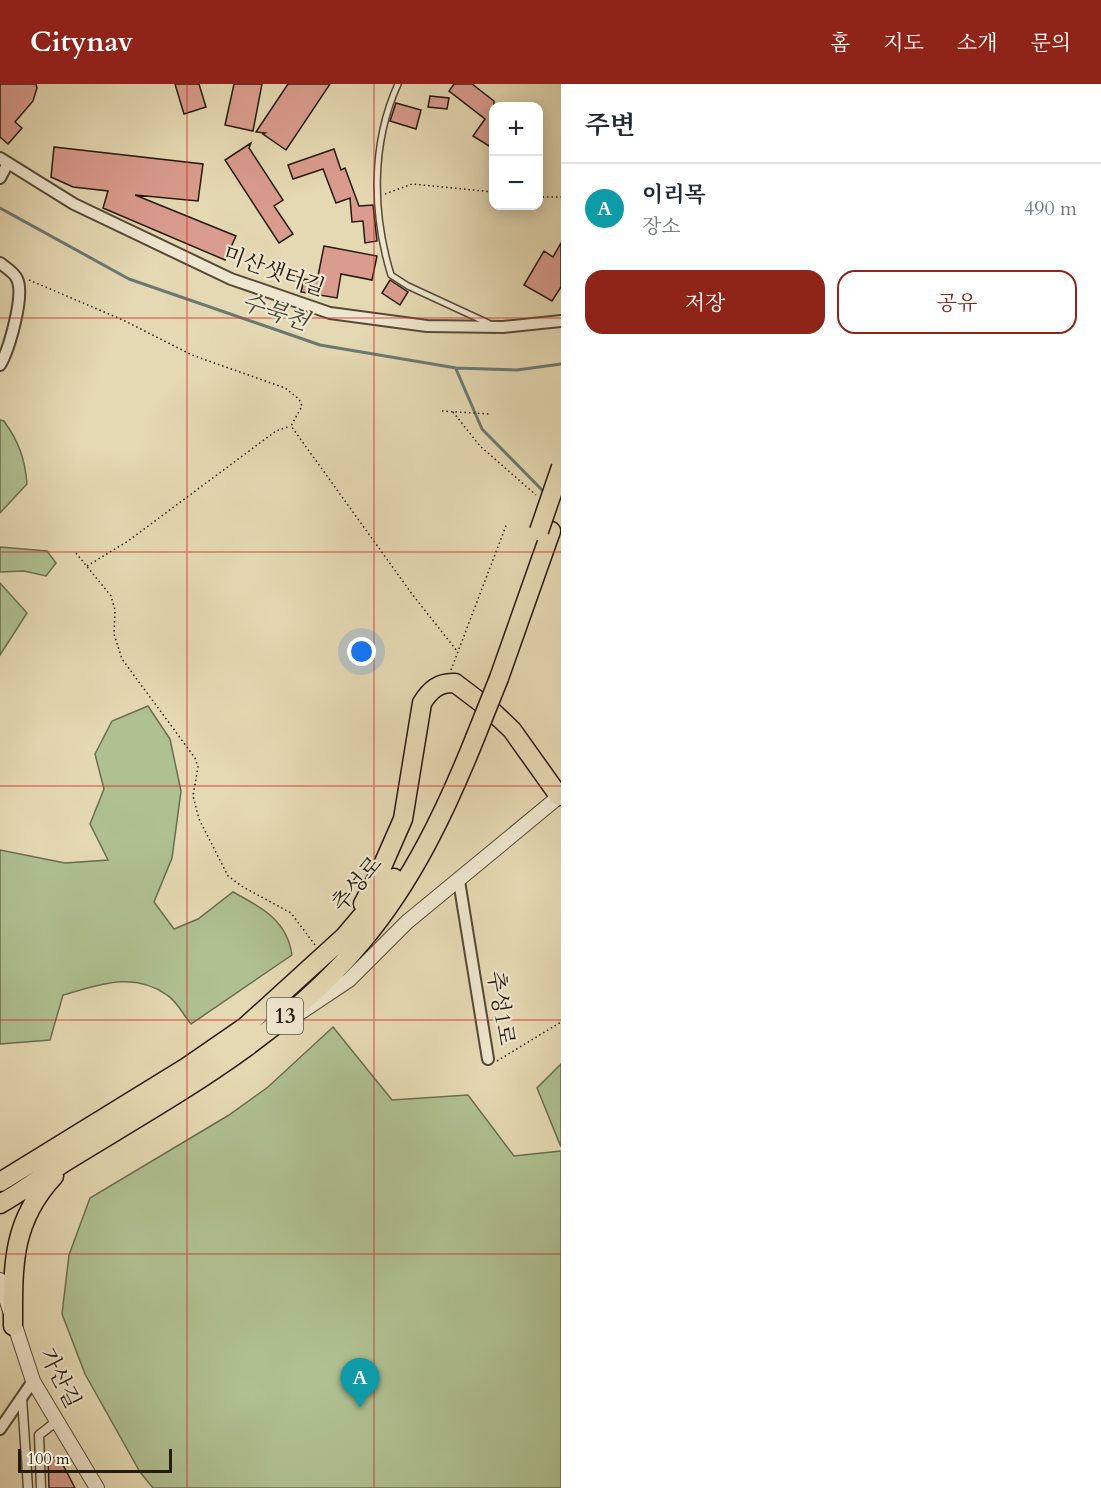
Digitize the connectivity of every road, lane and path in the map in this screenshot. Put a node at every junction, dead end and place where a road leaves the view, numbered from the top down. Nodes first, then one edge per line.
1 (398, 84) edge
2 (3, 168) edge
3 (489, 192) edge
4 (543, 197) edge
5 (561, 197) edge
6 (376, 199) junction
7 (0, 263) edge
8 (17, 278) junction
9 (561, 321) edge
10 (503, 327) junction
11 (0, 365) edge
12 (442, 411) dead end
13 (453, 412) junction
14 (489, 414) dead end
15 (291, 426) junction
16 (561, 467) edge
17 (541, 499) dead end
18 (561, 504) edge
19 (507, 523) dead end
20 (545, 531) junction
21 (76, 553) dead end
22 (86, 567) junction
23 (457, 651) junction
24 (451, 682) junction
25 (471, 733) junction
26 (560, 795) edge
27 (459, 881) junction
28 (344, 937) junction
29 (322, 956) junction
30 (561, 1022) edge
31 (261, 1037) junction
32 (488, 1059) joint
33 (53, 1149) junction
34 (70, 1158) junction
35 (0, 1167) edge
36 (0, 1182) edge
37 (0, 1204) edge
38 (0, 1280) edge
39 (14, 1326) junction
40 (33, 1381) junction
41 (22, 1398) junction
42 (57, 1421) junction
43 (0, 1430) edge
44 (28, 1488) edge
45 (41, 1488) edge
46 (97, 1488) edge

1 - 6 lane
2 - 10 street, 미산샛터길
3 - 6 path
4 - 5 path
6 - 10 lane
7 - 8 street
8 - 11 street
8 - 15 path
9 - 10 street, 미산샛터길
12 - 13 path
13 - 14 path
13 - 17 path
15 - 22 path
15 - 23 path
16 - 20 main road, 추성로 / 13, bridge
18 - 20 main road, 추성로 / 13
19 - 23 path
20 - 25 main road, 추성로 / 13, bridge
21 - 22 path
22 - 29 path
23 - 24 path
24 - 26 main road
24 - 28 main road
25 - 28 main road, 추성로 / 13
25 - 31 main road, 추성로 / 13
26 - 27 street
27 - 31 street
27 - 32 street, 추성1로
28 - 29 main road, 추성로 / 13
29 - 33 main road, 추성로 / 13
30 - 32 path, 추성1로
31 - 34 main road, 추성로 / 13
33 - 35 main road
33 - 36 main road, 추성로 / 13
34 - 37 main road, 추성로 / 13
34 - 39 main road
38 - 39 street, 가산길
39 - 40 street, 가산길
40 - 41 street
40 - 42 street, 가산길
41 - 43 street
41 - 44 street
42 - 45 street
42 - 46 street, 가산길

